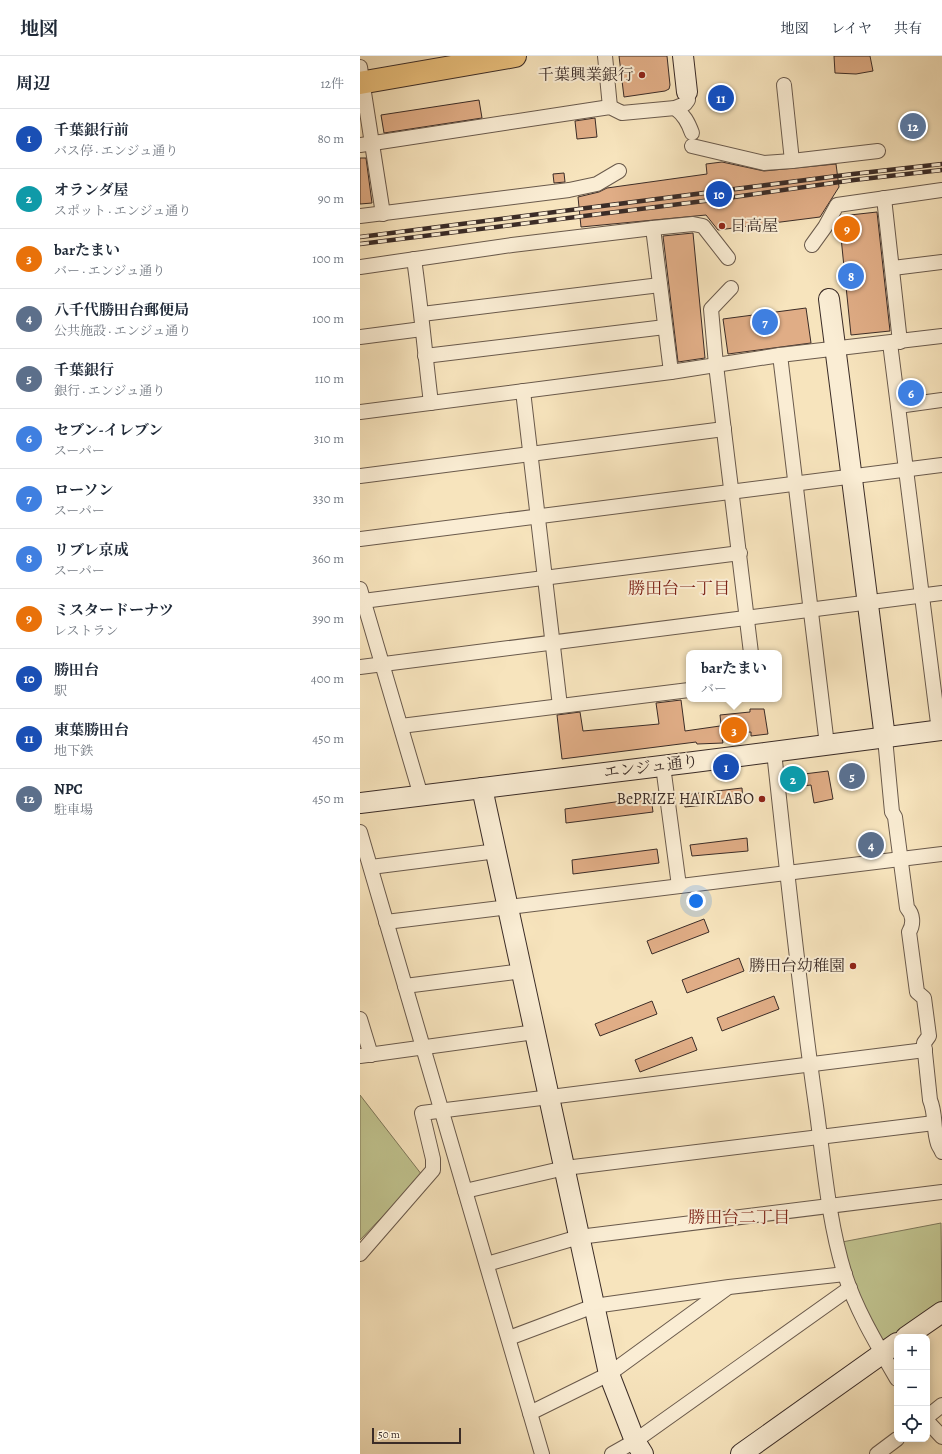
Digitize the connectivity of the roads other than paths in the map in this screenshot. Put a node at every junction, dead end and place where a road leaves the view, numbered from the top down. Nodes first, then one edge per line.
1 (515, 56) edge
2 (605, 56) edge
3 (682, 56) edge
4 (361, 77) edge
5 (784, 85) dead end
6 (681, 100) junction
7 (610, 107) junction
8 (366, 144) edge
9 (878, 151) dead end
10 (792, 161) junction
11 (619, 171) dead end
12 (942, 190) edge
13 (884, 198) junction
14 (383, 214) junction
15 (360, 216) edge
16 (653, 228) junction
17 (812, 246) dead end
18 (728, 258) dead end
19 (414, 259) junction
20 (942, 262) edge
21 (360, 267) edge
22 (893, 268) junction
23 (660, 285) junction
24 (731, 288) dead end
25 (829, 299) dead end
26 (422, 314) junction
27 (665, 327) junction
28 (422, 329) junction
29 (942, 336) edge
30 (360, 337) edge
31 (895, 343) junction
32 (835, 349) junction
33 (780, 355) junction
34 (426, 356) junction
35 (716, 365) junction
36 (671, 372) junction
37 (522, 391) junction
38 (942, 400) edge
39 (431, 403) junction
40 (898, 406) junction
41 (360, 412) edge
42 (724, 429) junction
43 (530, 454) junction
44 (942, 465) edge
45 (906, 470) junction
46 (360, 476) edge
47 (852, 476) junction
48 (795, 484) junction
49 (732, 492) junction
50 (538, 516) junction
51 (360, 539) edge
52 (740, 553) junction
53 (545, 578) junction
54 (942, 593) edge
55 (362, 595) edge
56 (922, 596) junction
57 (867, 604) junction
58 (811, 610) junction
59 (748, 618) junction
60 (553, 642) junction
61 (751, 650) edge
62 (383, 664) junction
63 (360, 667) edge
64 (686, 690) edge
65 (560, 706) junction
66 (401, 726) junction
67 (940, 731) edge
68 (885, 738) junction
69 (827, 745) junction
70 (774, 752) junction
71 (663, 766) junction
72 (482, 788) junction
73 (421, 796) junction
74 (360, 803) edge
75 (360, 832) edge
76 (497, 851) junction
77 (942, 854) edge
78 (900, 859) junction
79 (371, 867) junction
80 (787, 872) junction
81 (680, 886) junction
82 (509, 908) junction
83 (386, 922) junction
84 (522, 971) junction
85 (405, 986) junction
86 (360, 1019) edge
87 (536, 1032) junction
88 (424, 1048) junction
89 (925, 1050) junction
90 (365, 1056) edge
91 (810, 1065) junction
92 (549, 1097) junction
93 (442, 1111) junction
94 (934, 1123) junction
95 (820, 1137) junction
96 (942, 1152) edge
97 (565, 1168) junction
98 (465, 1191) junction
99 (942, 1192) edge
100 (828, 1205) junction
101 (579, 1237) junction
102 (360, 1254) edge
103 (487, 1264) junction
104 (845, 1274) junction
105 (728, 1287) junction
106 (850, 1288) junction
107 (594, 1306) junction
108 (942, 1312) edge
109 (910, 1334) edge
110 (509, 1338) junction
111 (890, 1349) edge
112 (895, 1370) edge
113 (609, 1374) junction
114 (942, 1405) edge
115 (530, 1413) junction
116 (930, 1415) edge
117 (930, 1424) edge
118 (942, 1437) edge
119 (894, 1441) edge
120 (639, 1447) edge
121 (542, 1454) edge
122 (612, 1454) edge
123 (741, 1454) edge
124 (876, 1454) edge

1 - 4 highway
2 - 7 street
3 - 6 street
4 - 8 street
5 - 10 street
6 - 7 street
6 - 10 street
7 - 8 street
8 - 14 street
9 - 10 street
11 - 14 street
12 - 13 street
13 - 17 street
13 - 22 street
14 - 15 street
16 - 18 street
16 - 19 street
16 - 23 street
19 - 21 street
19 - 26 street
20 - 22 street
22 - 31 street
23 - 26 street
23 - 27 street
24 - 35 street
25 - 32 street
26 - 28 street
27 - 34 street
27 - 36 street
28 - 30 street
28 - 34 street
29 - 31 street
31 - 32 street
31 - 40 street
32 - 33 street
32 - 47 street
33 - 35 street
33 - 48 street
34 - 39 street
35 - 36 street
35 - 42 street
36 - 37 street
37 - 39 street
37 - 43 street
38 - 40 street
39 - 41 street
40 - 45 street
42 - 43 street
42 - 49 street
43 - 46 street
43 - 50 street
44 - 45 street
45 - 47 street
45 - 56 street
47 - 48 street
47 - 57 street
48 - 49 street
48 - 58 street
49 - 50 street
49 - 52 street
50 - 51 street
50 - 53 street
52 - 53 street
52 - 59 street
53 - 55 street
53 - 60 street
54 - 56 street
55 - 62 street
56 - 57 street
56 - 67 street
57 - 58 street
57 - 68 street
58 - 59 street
58 - 69 street
59 - 60 street
59 - 61 street
60 - 62 street
60 - 65 street
62 - 63 street
62 - 66 street
64 - 65 street
65 - 66 street
66 - 73 street
67 - 68 street, エンジュ通り
68 - 69 street, エンジュ通り
68 - 78 street
69 - 70 street, エンジュ通り
70 - 71 street, エンジュ通り
70 - 80 street
71 - 72 street, エンジュ通り
71 - 81 street
72 - 73 street, エンジュ通り
72 - 76 street
73 - 74 street, エンジュ通り
75 - 79 street
76 - 79 street
76 - 82 street
77 - 78 street
78 - 80 street
78 - 89 street
79 - 83 street
80 - 81 street
80 - 91 street
81 - 82 street
82 - 83 street
82 - 84 street
83 - 85 street
84 - 85 street
84 - 87 street
85 - 88 street
86 - 90 street
87 - 88 street
87 - 92 street
88 - 90 street
88 - 93 street
89 - 91 street
89 - 94 street
91 - 92 street
91 - 95 street
92 - 93 street
92 - 97 street
93 - 98 street
93 - 102 street
94 - 95 street
94 - 96 street
95 - 97 street
95 - 100 street
97 - 98 street
97 - 101 street
98 - 103 street
99 - 100 street
100 - 101 street
100 - 104 street
101 - 103 street
101 - 107 street
103 - 110 street
104 - 105 street
104 - 106 street
105 - 107 street
105 - 113 street
106 - 111 street
106 - 120 street
107 - 110 street
107 - 113 street
108 - 109 street
110 - 115 street
111 - 112 street
111 - 123 street
113 - 115 street
113 - 120 street
114 - 116 street
115 - 121 street
117 - 118 street
119 - 124 street
120 - 122 street

